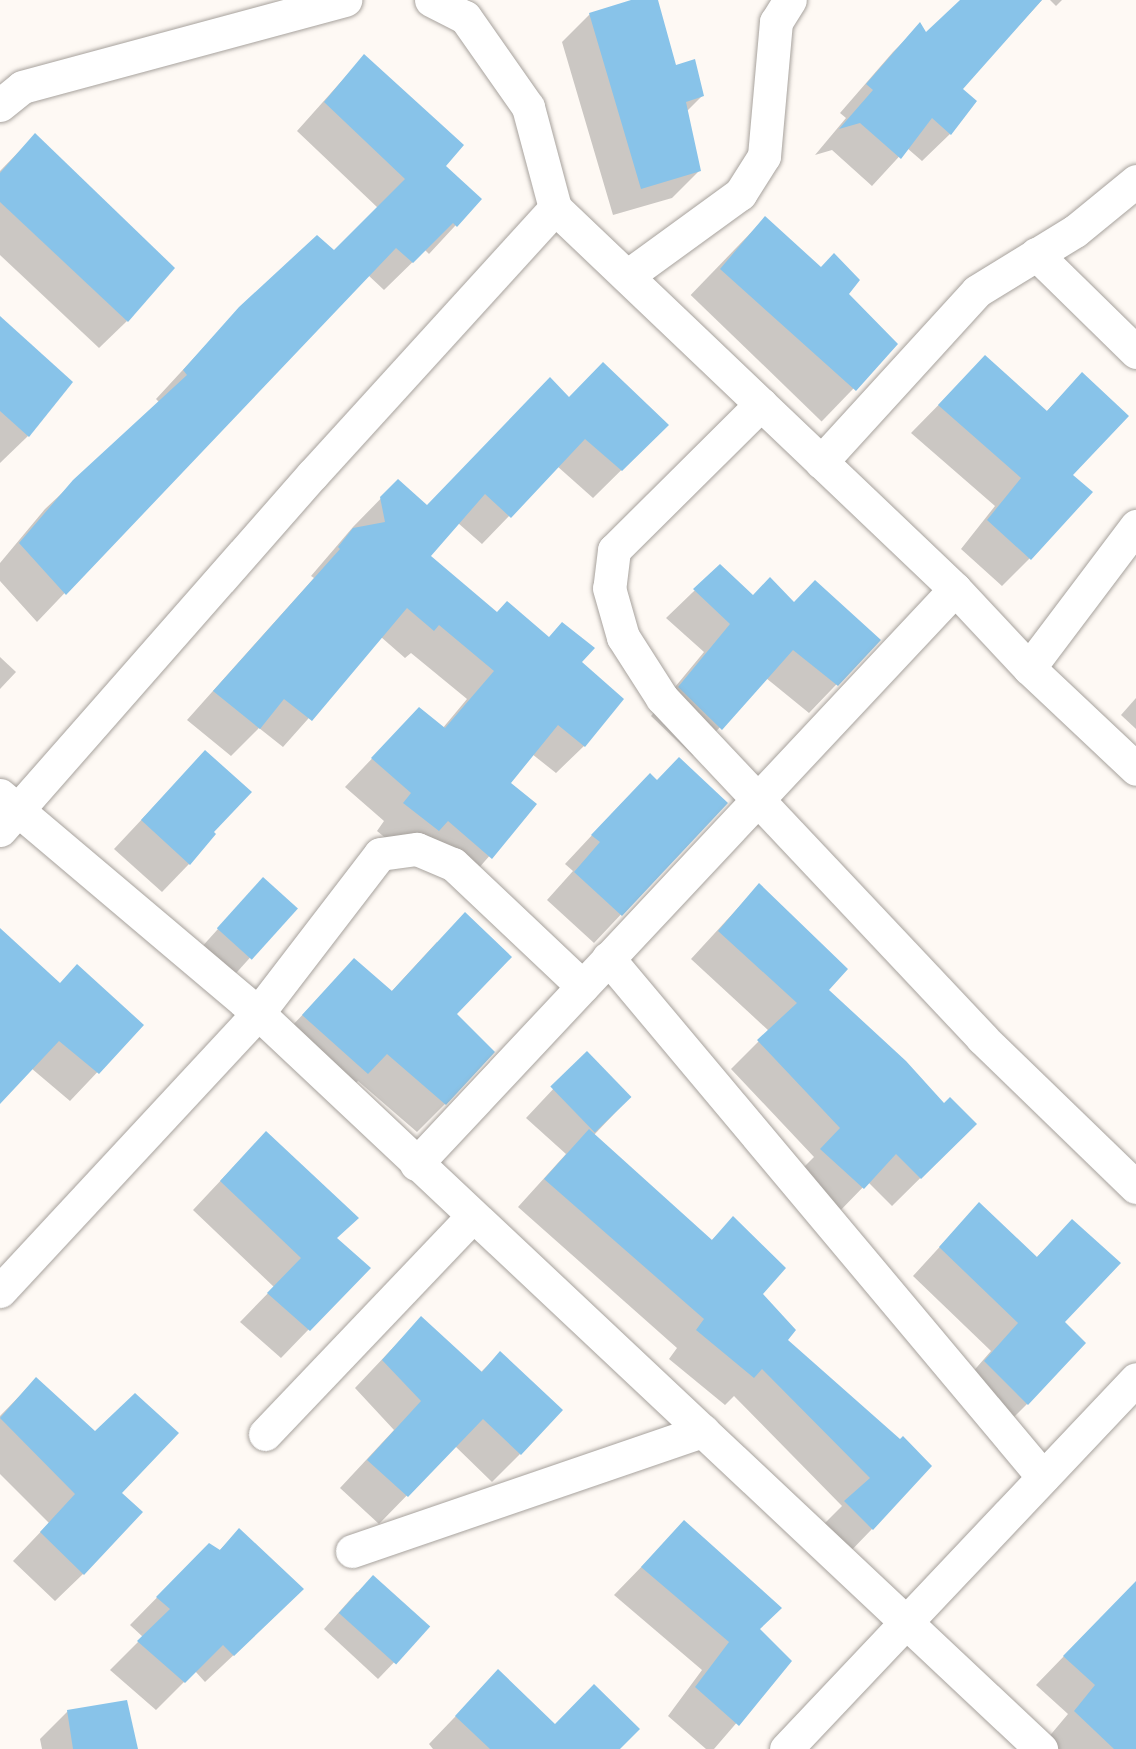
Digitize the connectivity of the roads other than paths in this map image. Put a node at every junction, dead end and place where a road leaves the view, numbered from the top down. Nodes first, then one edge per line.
1 (345, 0) edge
2 (431, 0) edge
3 (790, 0) edge
4 (0, 105) edge
5 (1136, 181) edge
6 (555, 208) junction
7 (1036, 254) junction
8 (627, 276) junction
9 (1136, 352) edge
10 (761, 404) junction
11 (822, 462) junction
12 (1136, 526) edge
13 (955, 589) junction
14 (1029, 668) junction
15 (1136, 769) edge
16 (758, 797) junction
17 (6, 811) edge
18 (608, 958) junction
19 (582, 986) junction
20 (258, 1013) junction
21 (416, 1164) junction
22 (1136, 1187) edge
23 (472, 1217) junction
24 (0, 1292) edge
25 (1136, 1379) edge
26 (703, 1431) junction
27 (265, 1434) dead end
28 (1043, 1477) junction
29 (352, 1551) dead end
30 (906, 1621) junction
31 (786, 1749) edge
32 (1041, 1749) edge

1 - 4 street
2 - 6 street
3 - 8 street
5 - 7 street
6 - 8 street
6 - 17 street
7 - 9 street
7 - 11 street
8 - 10 street
10 - 11 street
10 - 16 street
11 - 13 street
12 - 14 street
13 - 14 street
13 - 16 street
14 - 15 street
16 - 18 street
16 - 22 street
17 - 20 street
18 - 19 street
18 - 28 street
19 - 20 street
19 - 21 street
20 - 21 street
20 - 24 street
21 - 23 street
23 - 26 street
23 - 27 street
25 - 28 street
26 - 29 street
26 - 30 street
28 - 30 street
30 - 31 street
30 - 32 street

